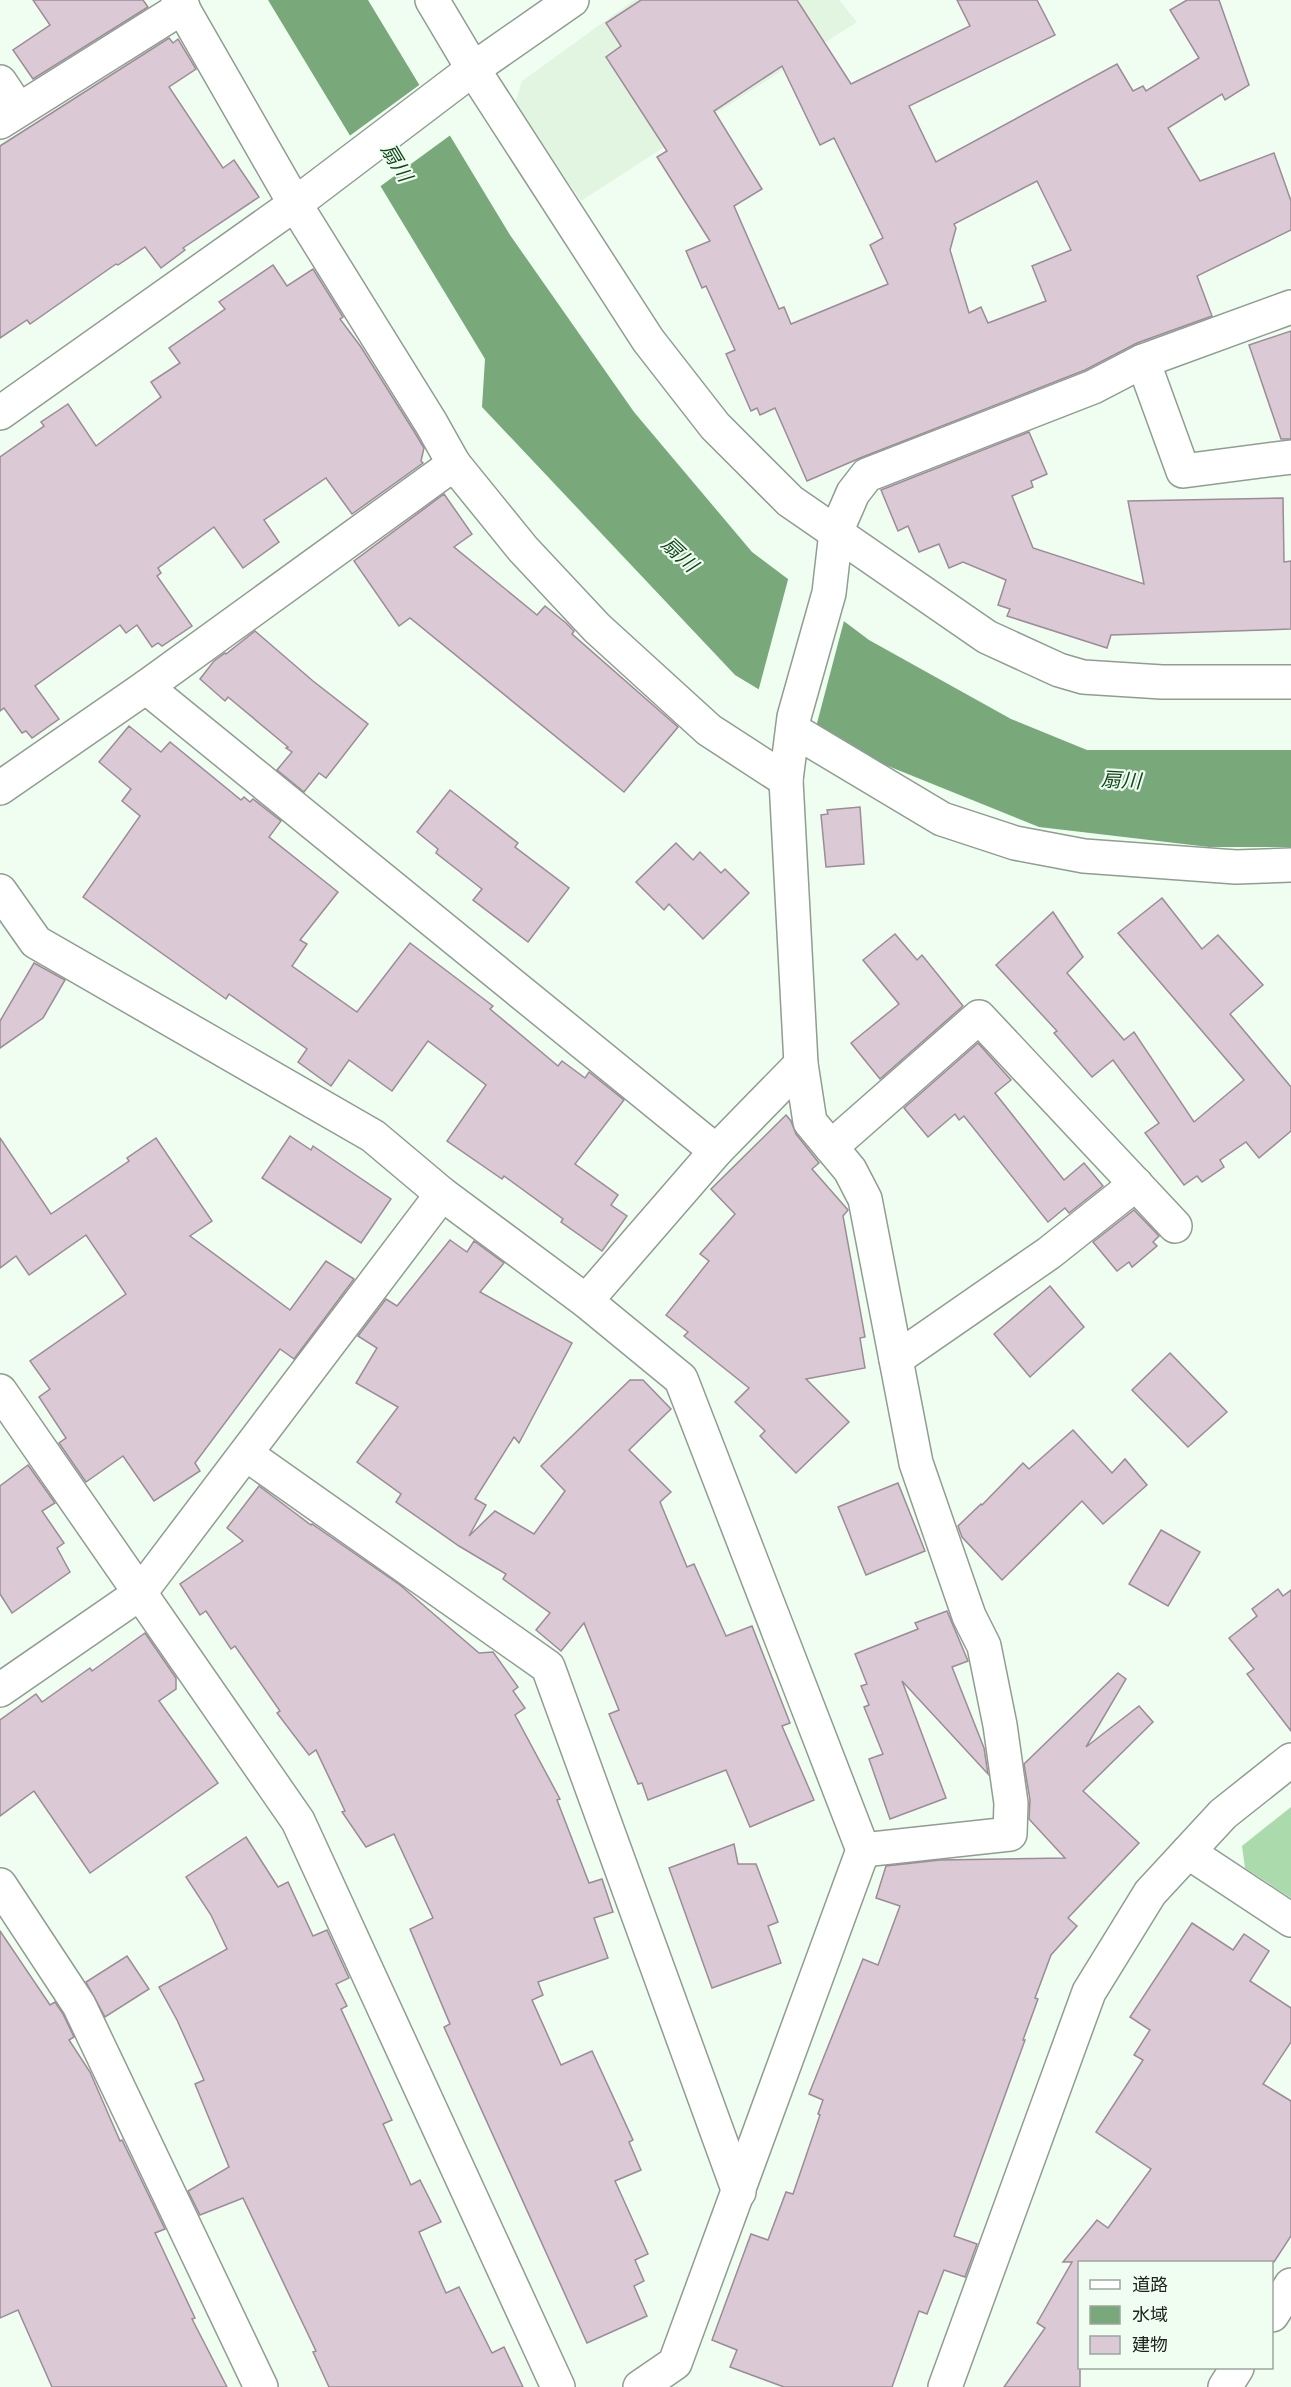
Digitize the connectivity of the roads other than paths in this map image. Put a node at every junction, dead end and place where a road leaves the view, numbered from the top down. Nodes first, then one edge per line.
1 (432, 0) edge
2 (572, 0) edge
3 (181, 4) edge
4 (473, 69) junction
5 (0, 82) edge
6 (9, 115) edge
7 (306, 195) junction
8 (1291, 307) edge
9 (1143, 361) junction
10 (0, 413) edge
11 (1291, 457) edge
12 (454, 464) junction
13 (836, 532) junction
14 (1291, 682) edge
15 (146, 687) junction
16 (794, 724) junction
17 (786, 780) junction
18 (0, 788) edge
19 (1291, 865) edge
20 (0, 891) edge
21 (801, 1064) junction
22 (831, 1147) junction
23 (716, 1151) junction
24 (1136, 1184) junction
25 (442, 1194) junction
26 (1175, 1226) dead end
27 (586, 1301) junction
28 (896, 1359) junction
29 (0, 1391) edge
30 (246, 1454) junction
31 (139, 1594) junction
32 (0, 1690) edge
33 (1291, 1760) edge
34 (863, 1850) junction
35 (1188, 1852) junction
36 (0, 1885) edge
37 (1291, 1920) edge
38 (739, 2192) junction
39 (1291, 2285) edge
40 (1273, 2313) edge
41 (1236, 2369) edge
42 (261, 2387) edge
43 (558, 2387) edge
44 (640, 2387) edge
45 (945, 2387) edge
46 (1225, 2387) edge

1 - 4 street
2 - 4 street
3 - 6 street
3 - 7 street
4 - 7 street
4 - 13 street
5 - 6 street
7 - 10 street
7 - 12 street
8 - 9 street
9 - 11 street
9 - 13 street
12 - 15 street
12 - 17 street
13 - 14 street
13 - 16 street
15 - 18 street
15 - 23 street
16 - 17 street
16 - 19 street
17 - 21 street
20 - 25 street
21 - 22 street
21 - 23 street
22 - 24 street
22 - 28 street
23 - 27 street
24 - 26 street
24 - 28 street
25 - 27 street
25 - 30 street
27 - 34 street
28 - 34 street
29 - 31 street
30 - 31 street
30 - 38 street
31 - 32 street
31 - 43 street
33 - 35 street
34 - 38 street
35 - 37 street
35 - 45 street
36 - 42 street
38 - 44 street
39 - 40 street
41 - 46 street

